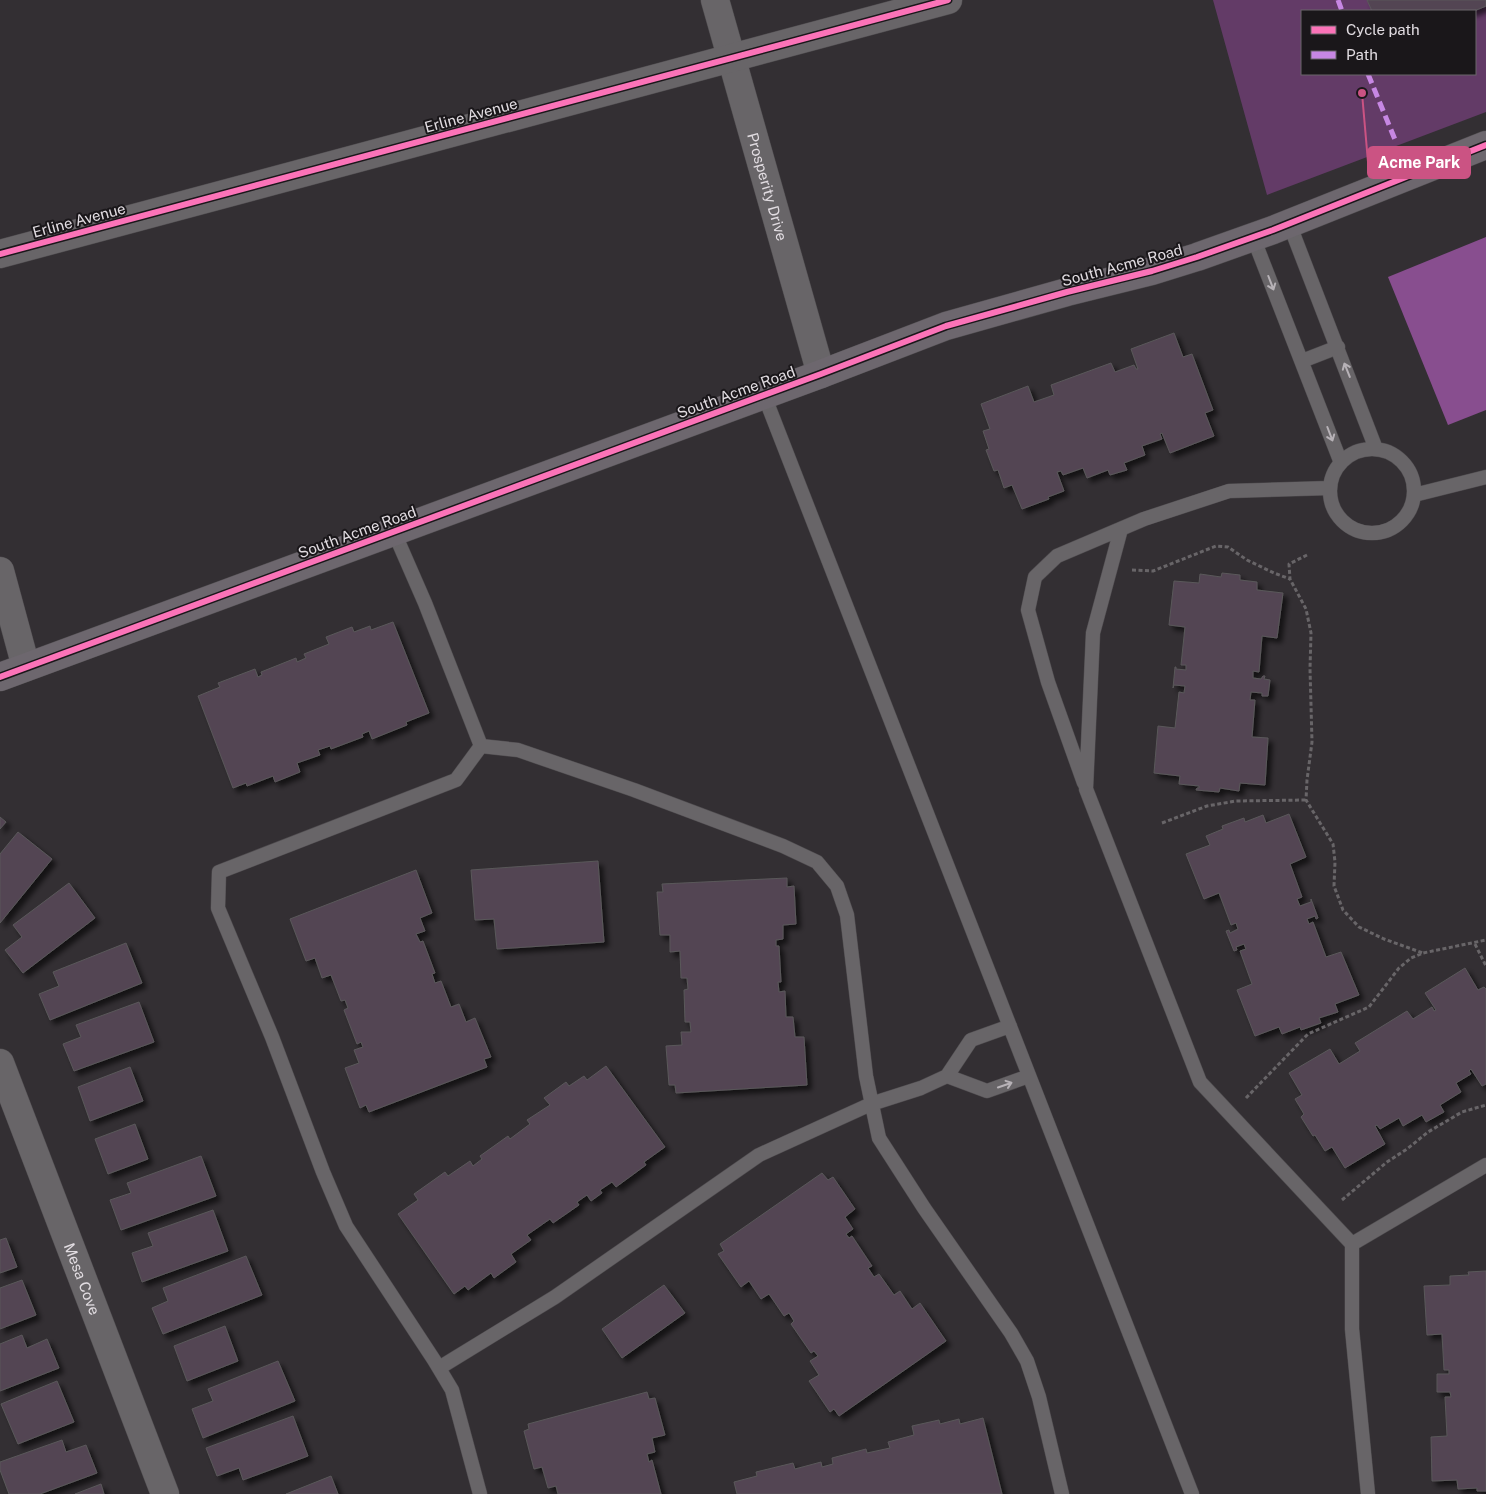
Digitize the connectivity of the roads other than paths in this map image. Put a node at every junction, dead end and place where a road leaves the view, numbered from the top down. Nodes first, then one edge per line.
1 (715, 0) edge
2 (948, 0) edge
3 (730, 59) junction
4 (1486, 145) edge
5 (1289, 223) junction
6 (1253, 237) junction
7 (0, 254) edge
8 (1338, 347) junction
9 (1302, 361) junction
10 (821, 374) junction
11 (764, 395) junction
12 (1376, 448) junction
13 (1341, 463) junction
14 (1486, 477) edge
15 (1330, 488) junction
16 (1414, 496) junction
17 (1121, 529) junction
18 (394, 532) junction
19 (0, 571) edge
20 (26, 667) junction
21 (0, 677) edge
22 (480, 746) junction
23 (1086, 789) junction
24 (1010, 1026) junction
25 (0, 1063) edge
26 (947, 1076) junction
27 (1029, 1076) junction
28 (871, 1104) junction
29 (1486, 1165) edge
30 (1352, 1244) junction
31 (439, 1368) junction
32 (165, 1494) edge
33 (480, 1494) edge
34 (1062, 1494) edge
35 (1192, 1494) edge
36 (1368, 1494) edge

1 - 3 street, Prosperity Drive
2 - 3 street, Erline Avenue
3 - 7 street, Erline Avenue
3 - 10 street, Prosperity Drive
4 - 5 street, South Acme Road
5 - 6 street, South Acme Road
5 - 8 lane
6 -> 9 lane
6 - 10 street, South Acme Road
8 - 9 lane
12 -> 8 lane
9 -> 13 lane
10 - 11 street, South Acme Road
11 - 18 street, South Acme Road
11 - 24 lane
12 - 13 lane
12 - 16 lane
13 - 15 lane
14 - 16 lane
15 - 16 lane
15 - 17 lane
17 - 23 lane
17 - 23 lane
18 - 20 street, South Acme Road
18 - 22 lane
19 - 20 street
20 - 21 street, South Acme Road
22 - 28 lane
22 - 31 lane
23 - 30 lane
24 - 26 lane
24 - 27 lane
25 - 32 street, Mesa Cove
26 -> 27 lane
26 - 28 lane
27 - 35 lane
28 - 31 lane
28 - 34 lane
29 - 30 lane
30 - 36 lane
31 - 33 lane

